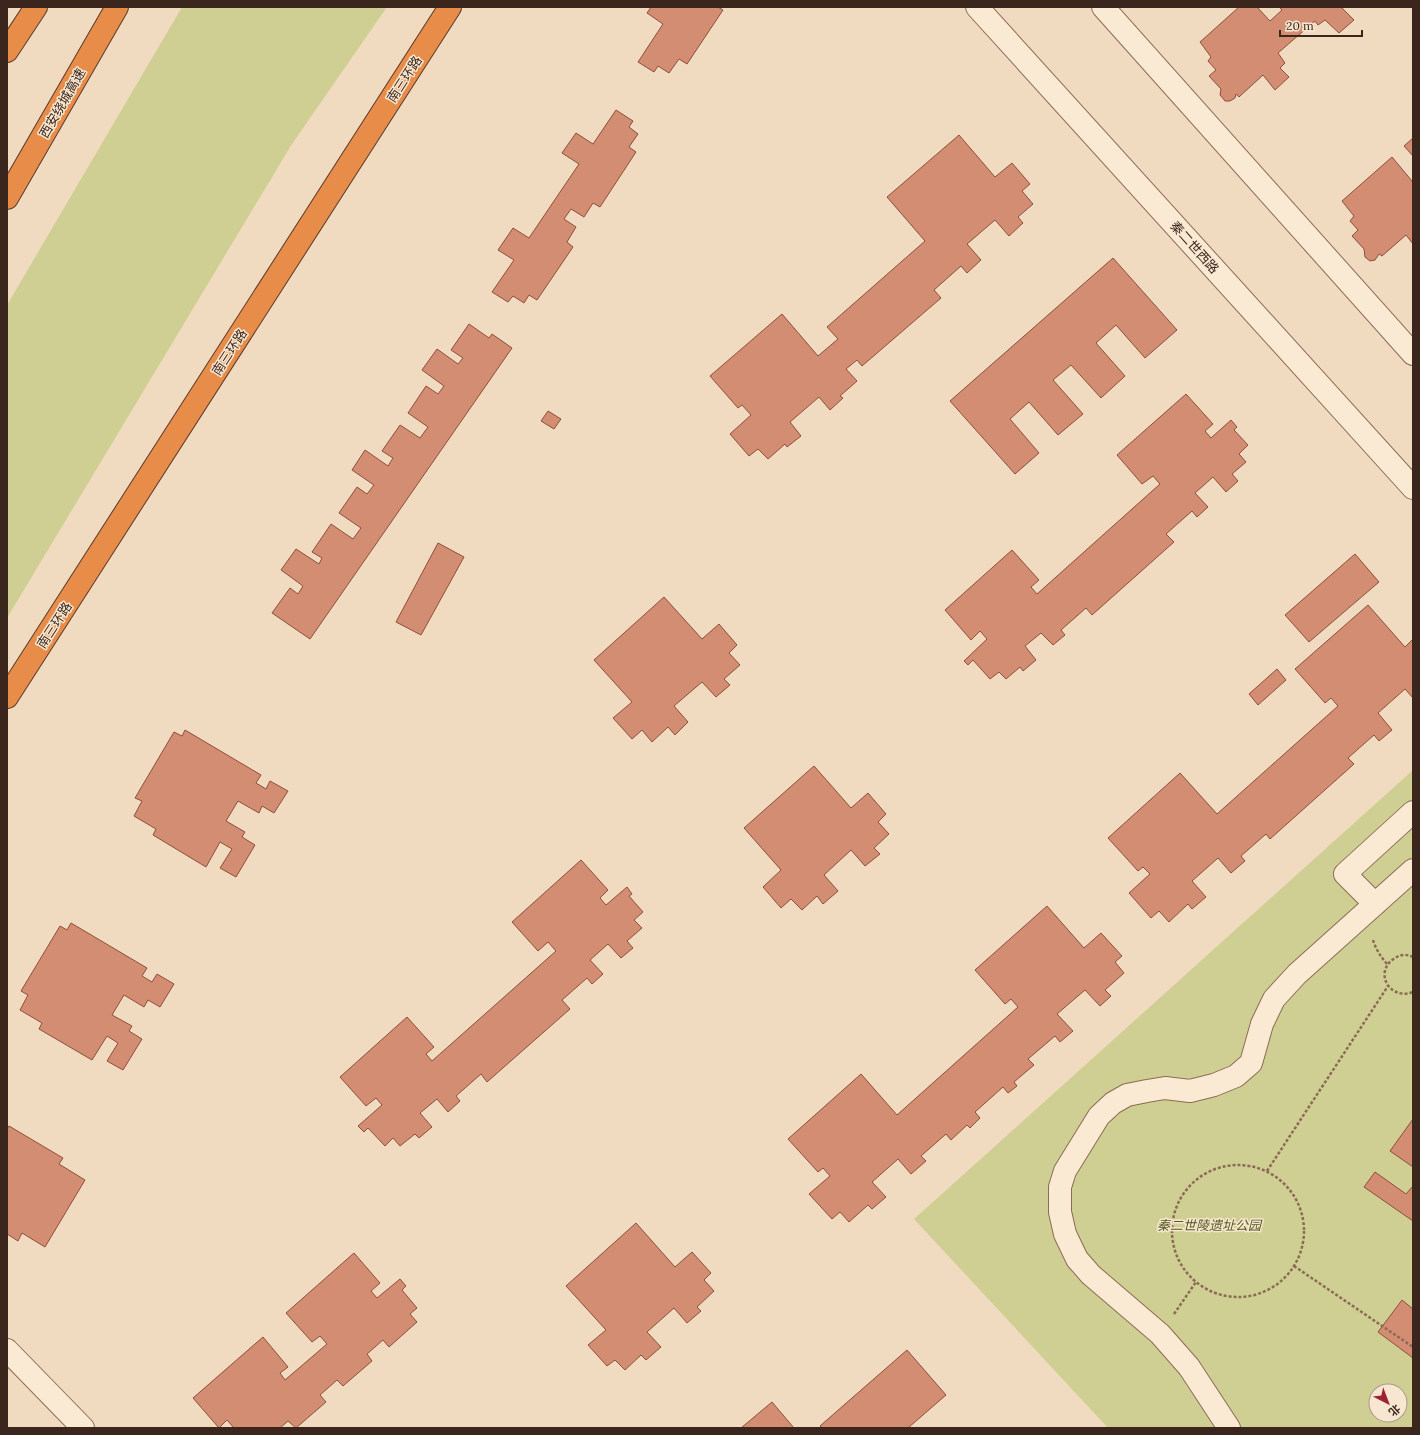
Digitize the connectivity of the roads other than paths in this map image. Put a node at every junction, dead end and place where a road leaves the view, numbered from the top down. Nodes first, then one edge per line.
1 (36, 7) edge
2 (117, 7) edge
3 (450, 7) edge
4 (977, 7) edge
5 (1103, 7) edge
6 (7, 51) edge
7 (7, 198) edge
8 (1413, 354) edge
9 (1413, 488) edge
10 (7, 697) edge
11 (1413, 812) edge
12 (1413, 870) edge
13 (1375, 904) junction
14 (7, 1350) edge
15 (83, 1428) edge
16 (1229, 1428) edge

1 - 6 highway
2 - 7 highway, 西安绕城高速
3 - 10 highway, 南三环路
4 - 9 street, 秦二世西路
5 - 8 street
11 - 13 street
12 - 13 street
13 - 16 street
14 - 15 street

